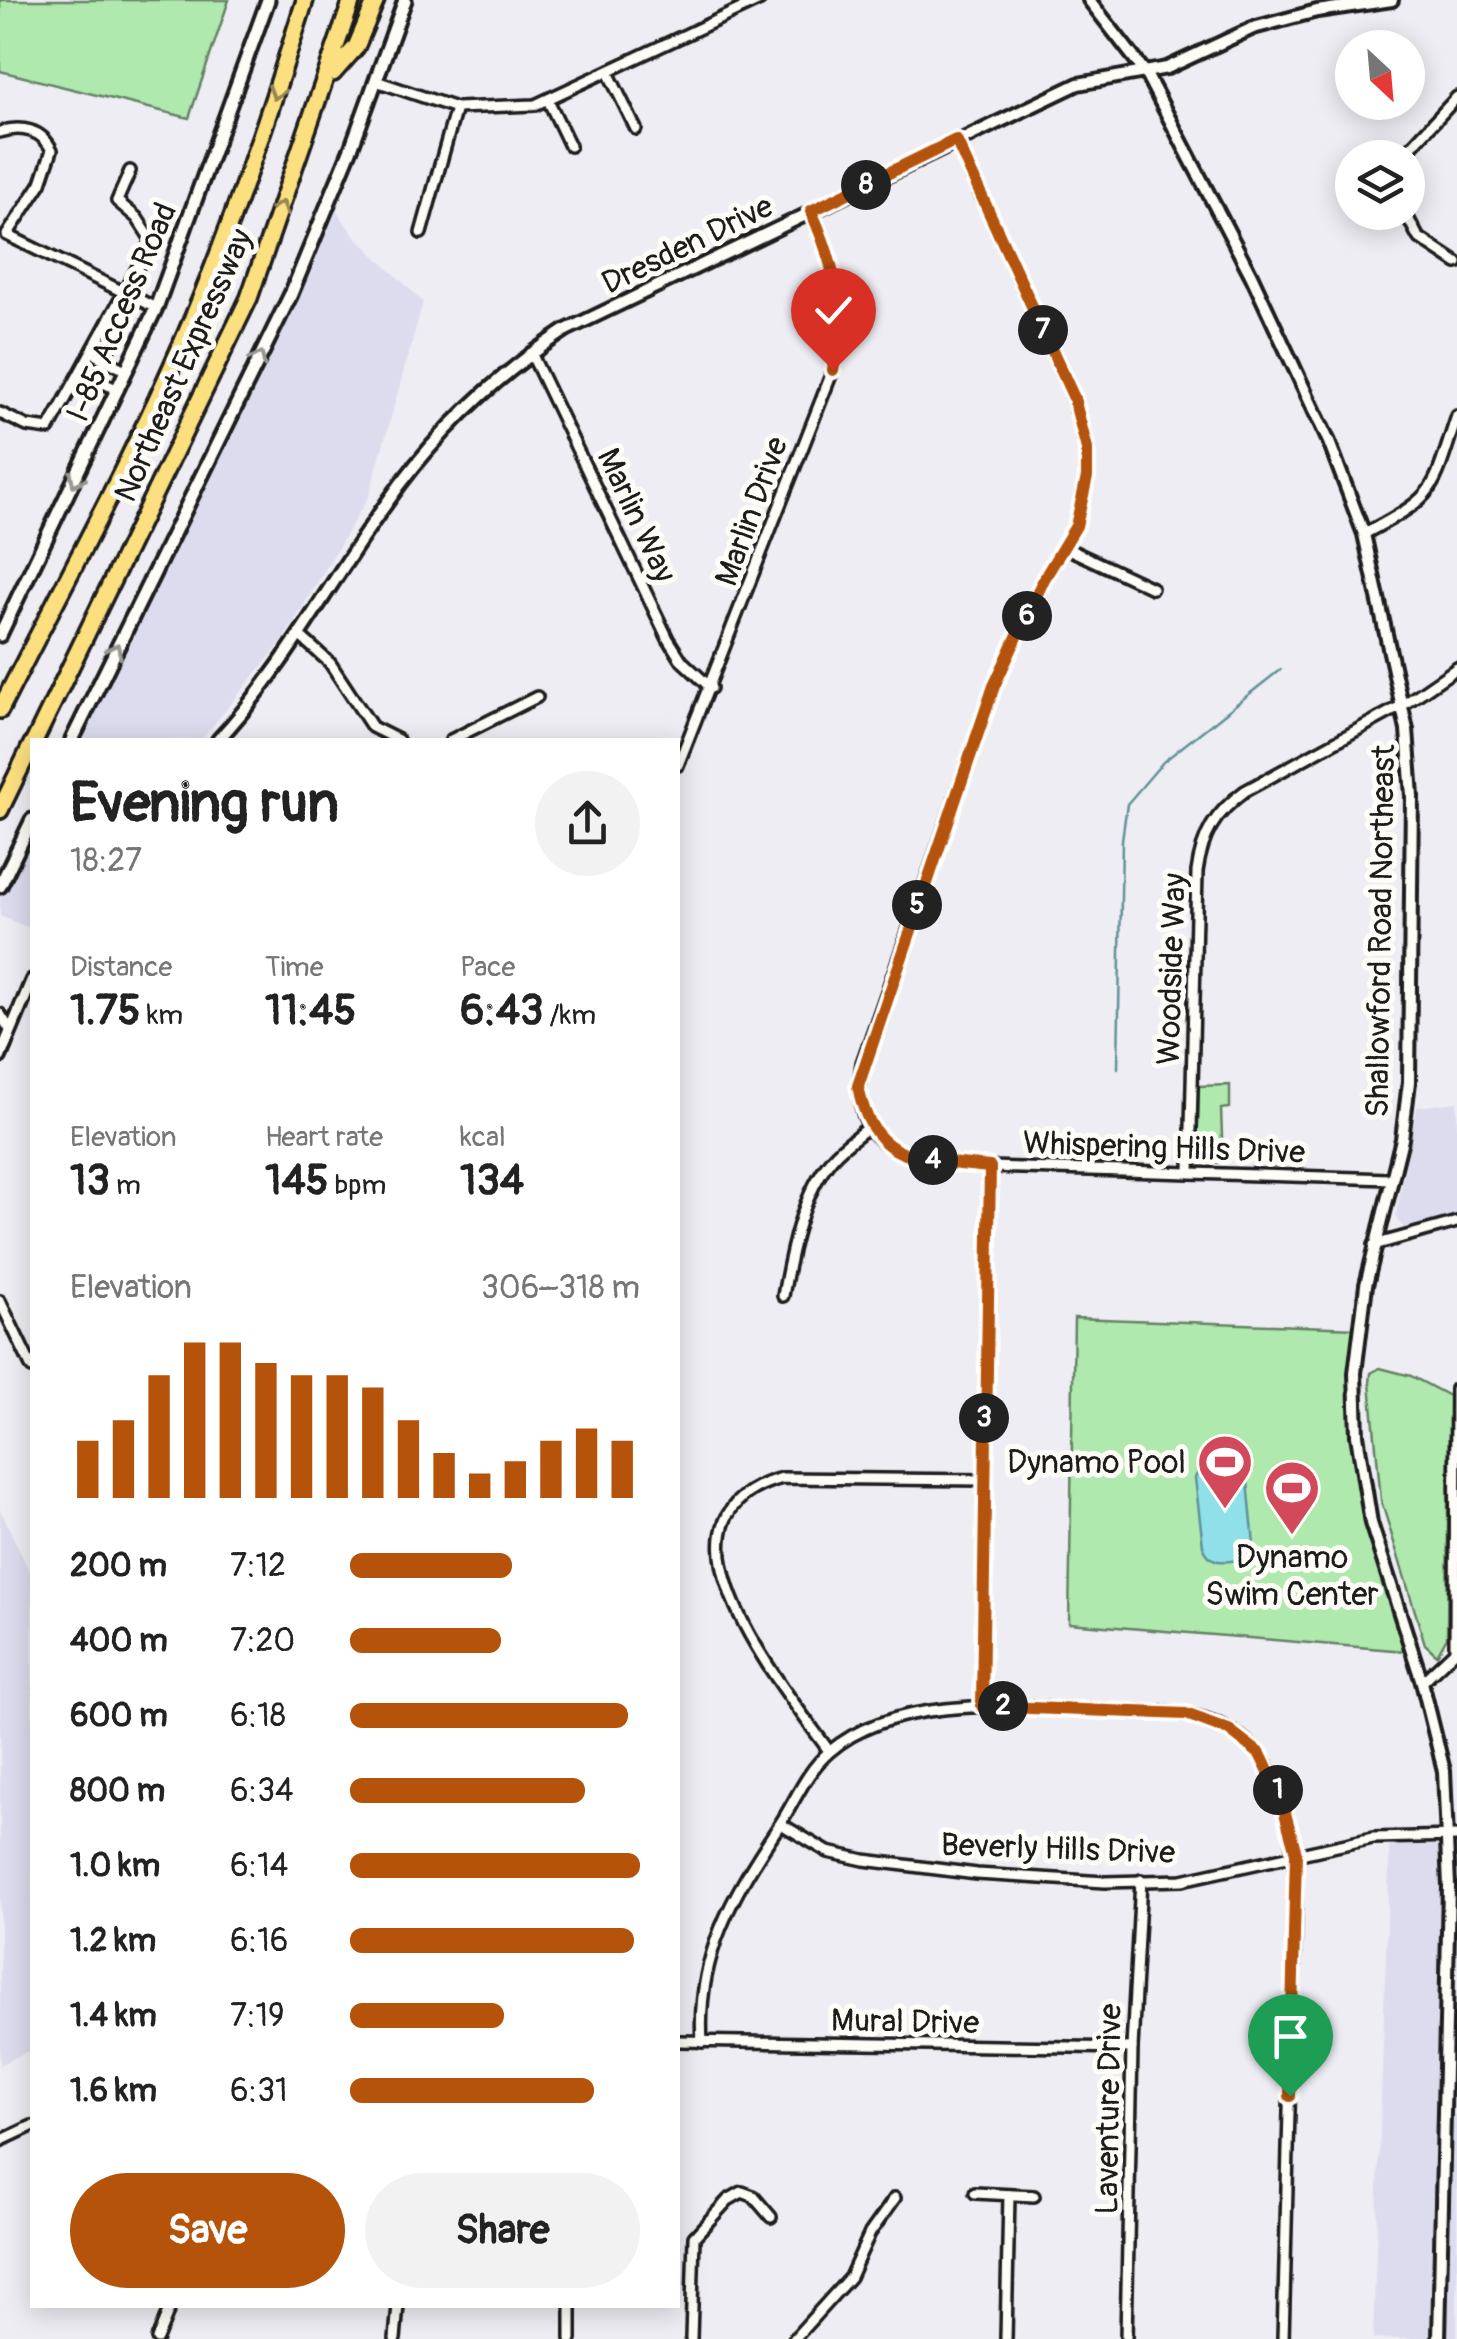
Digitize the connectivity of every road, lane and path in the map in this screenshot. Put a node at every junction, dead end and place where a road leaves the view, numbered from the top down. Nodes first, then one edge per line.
1 (268, 0) edge
2 (305, 0) edge
3 (352, 0) edge
4 (376, 0) edge
5 (405, 0) edge
6 (760, 0) edge
7 (1089, 0) edge
8 (1392, 0) edge
9 (608, 72) junction
10 (1145, 72) junction
11 (327, 80) junction
12 (376, 81) junction
13 (1457, 97) edge
14 (548, 100) junction
15 (456, 108) junction
16 (636, 129) dead end
17 (0, 132) edge
18 (956, 140) junction
19 (1418, 140) edge
20 (570, 146) dead end
21 (130, 172) dead end
22 (811, 211) junction
23 (1414, 230) edge
24 (421, 233) dead end
25 (1457, 263) edge
26 (129, 297) junction
27 (156, 308) junction
28 (531, 353) junction
29 (93, 354) junction
30 (104, 359) junction
31 (127, 371) junction
32 (83, 374) junction
33 (118, 390) junction
34 (0, 413) edge
35 (1457, 416) edge
36 (1364, 534) junction
37 (1064, 547) junction
38 (1152, 588) dead end
39 (299, 634) junction
40 (0, 635) edge
41 (1457, 668) edge
42 (711, 688) junction
43 (538, 696) dead end
44 (1402, 705) junction
45 (0, 710) edge
46 (36, 738) edge
47 (73, 738) edge
48 (220, 738) edge
49 (394, 738) edge
50 (455, 738) edge
51 (30, 750) edge
52 (680, 760) edge
53 (0, 810) edge
54 (30, 824) edge
55 (0, 886) edge
56 (30, 984) edge
57 (0, 1014) edge
58 (10, 1028) junction
59 (0, 1056) edge
60 (868, 1127) junction
61 (990, 1167) junction
62 (1190, 1172) junction
63 (1390, 1179) junction
64 (1457, 1222) edge
65 (1374, 1245) junction
66 (783, 1296) dead end
67 (0, 1301) edge
68 (30, 1364) edge
69 (1456, 1389) edge
70 (983, 1480) junction
71 (1456, 1537) edge
72 (1422, 1682) junction
73 (982, 1706) junction
74 (830, 1752) junction
75 (780, 1824) junction
76 (1453, 1836) edge
77 (1296, 1853) junction
78 (1141, 1880) junction
79 (680, 2041) edge
80 (702, 2042) junction
81 (1132, 2048) junction
82 (1443, 2116) junction
83 (1457, 2117) edge
84 (30, 2127) edge
85 (0, 2141) edge
86 (975, 2193) dead end
87 (1009, 2195) junction
88 (1034, 2196) dead end
89 (894, 2198) dead end
90 (771, 2217) dead end
91 (170, 2308) edge
92 (398, 2308) edge
93 (571, 2308) edge
94 (157, 2339) edge
95 (395, 2339) edge
96 (570, 2339) edge
97 (691, 2339) edge
98 (794, 2339) edge
99 (1006, 2339) edge
100 (1126, 2339) edge
101 (1283, 2339) edge
102 (1439, 2339) edge

1 - 27 main road, I-85 Access Road
2 -> 45 highway, Northeast Expressway
3 - 11 highway, Northeast Expressway
4 - 11 highway
5 - 12 main road
6 - 9 street
7 - 10 street, Shallowford Road Northeast
8 - 10 street, Dresden Drive
9 - 14 street
9 - 16 street
10 - 18 street, Dresden Drive
10 - 36 street, Shallowford Road Northeast
46 -> 11 highway, Northeast Expressway
12 - 15 street
47 -> 12 main road
13 - 19 street
14 - 15 street
14 - 20 street
15 - 24 street
17 - 26 street
18 - 22 street, Dresden Drive
18 - 37 street
21 - 26 street
22 - 28 street, Dresden Drive
22 - 42 street, Marlin Drive
23 - 25 street
26 - 27 street
26 - 29 street
26 - 30 street
27 - 31 main road, I-85 Access Road
28 - 39 street, Dresden Drive
28 - 42 street, Marlin Way
29 - 30 street
29 - 32 street
30 - 31 street
31 - 33 main road, I-85 Access Road
32 - 33 street
32 - 34 street
33 -> 40 main road, I-85 Access Road
35 - 36 street
36 - 44 street, Shallowford Road Northeast
37 - 38 street
37 - 60 street
39 - 48 street, Dresden Drive
39 - 49 street
41 - 44 street, Woodside Way
42 - 52 street, Marlin Drive
43 - 50 street
44 - 62 street, Woodside Way
44 - 63 street, Shallowford Road Northeast
51 - 53 highway, Northeast Expressway
54 - 55 main road
56 - 58 street
57 - 58 street
58 - 59 street
60 - 61 street, Whispering Hills Drive
60 - 66 street
61 - 62 street, Whispering Hills Drive
61 - 70 street
62 - 63 street, Whispering Hills Drive
63 - 65 street, Shallowford Road Northeast
64 - 65 street
65 - 72 street, Shallowford Road Northeast
67 - 68 street
69 - 71 street
70 - 73 street
70 - 74 street
71 - 72 street
72 - 76 street, Shallowford Road Northeast
73 - 74 street
73 - 77 street
74 - 75 street
75 - 78 street, Beverly Hills Drive
75 - 80 street
76 - 77 street, Beverly Hills Drive
76 - 82 street, Shallowford Road Northeast
77 - 78 street, Beverly Hills Drive
77 - 101 street
78 - 81 street, Laventure Drive
79 - 80 street, Mural Drive
80 - 81 street, Mural Drive
81 - 100 street, Laventure Drive
82 - 83 street
82 - 102 street, Shallowford Road Northeast
84 - 85 street
86 - 87 street
87 - 88 street
87 - 99 street
89 - 98 street
90 - 97 street
91 - 94 street
92 - 95 street
93 - 96 street

